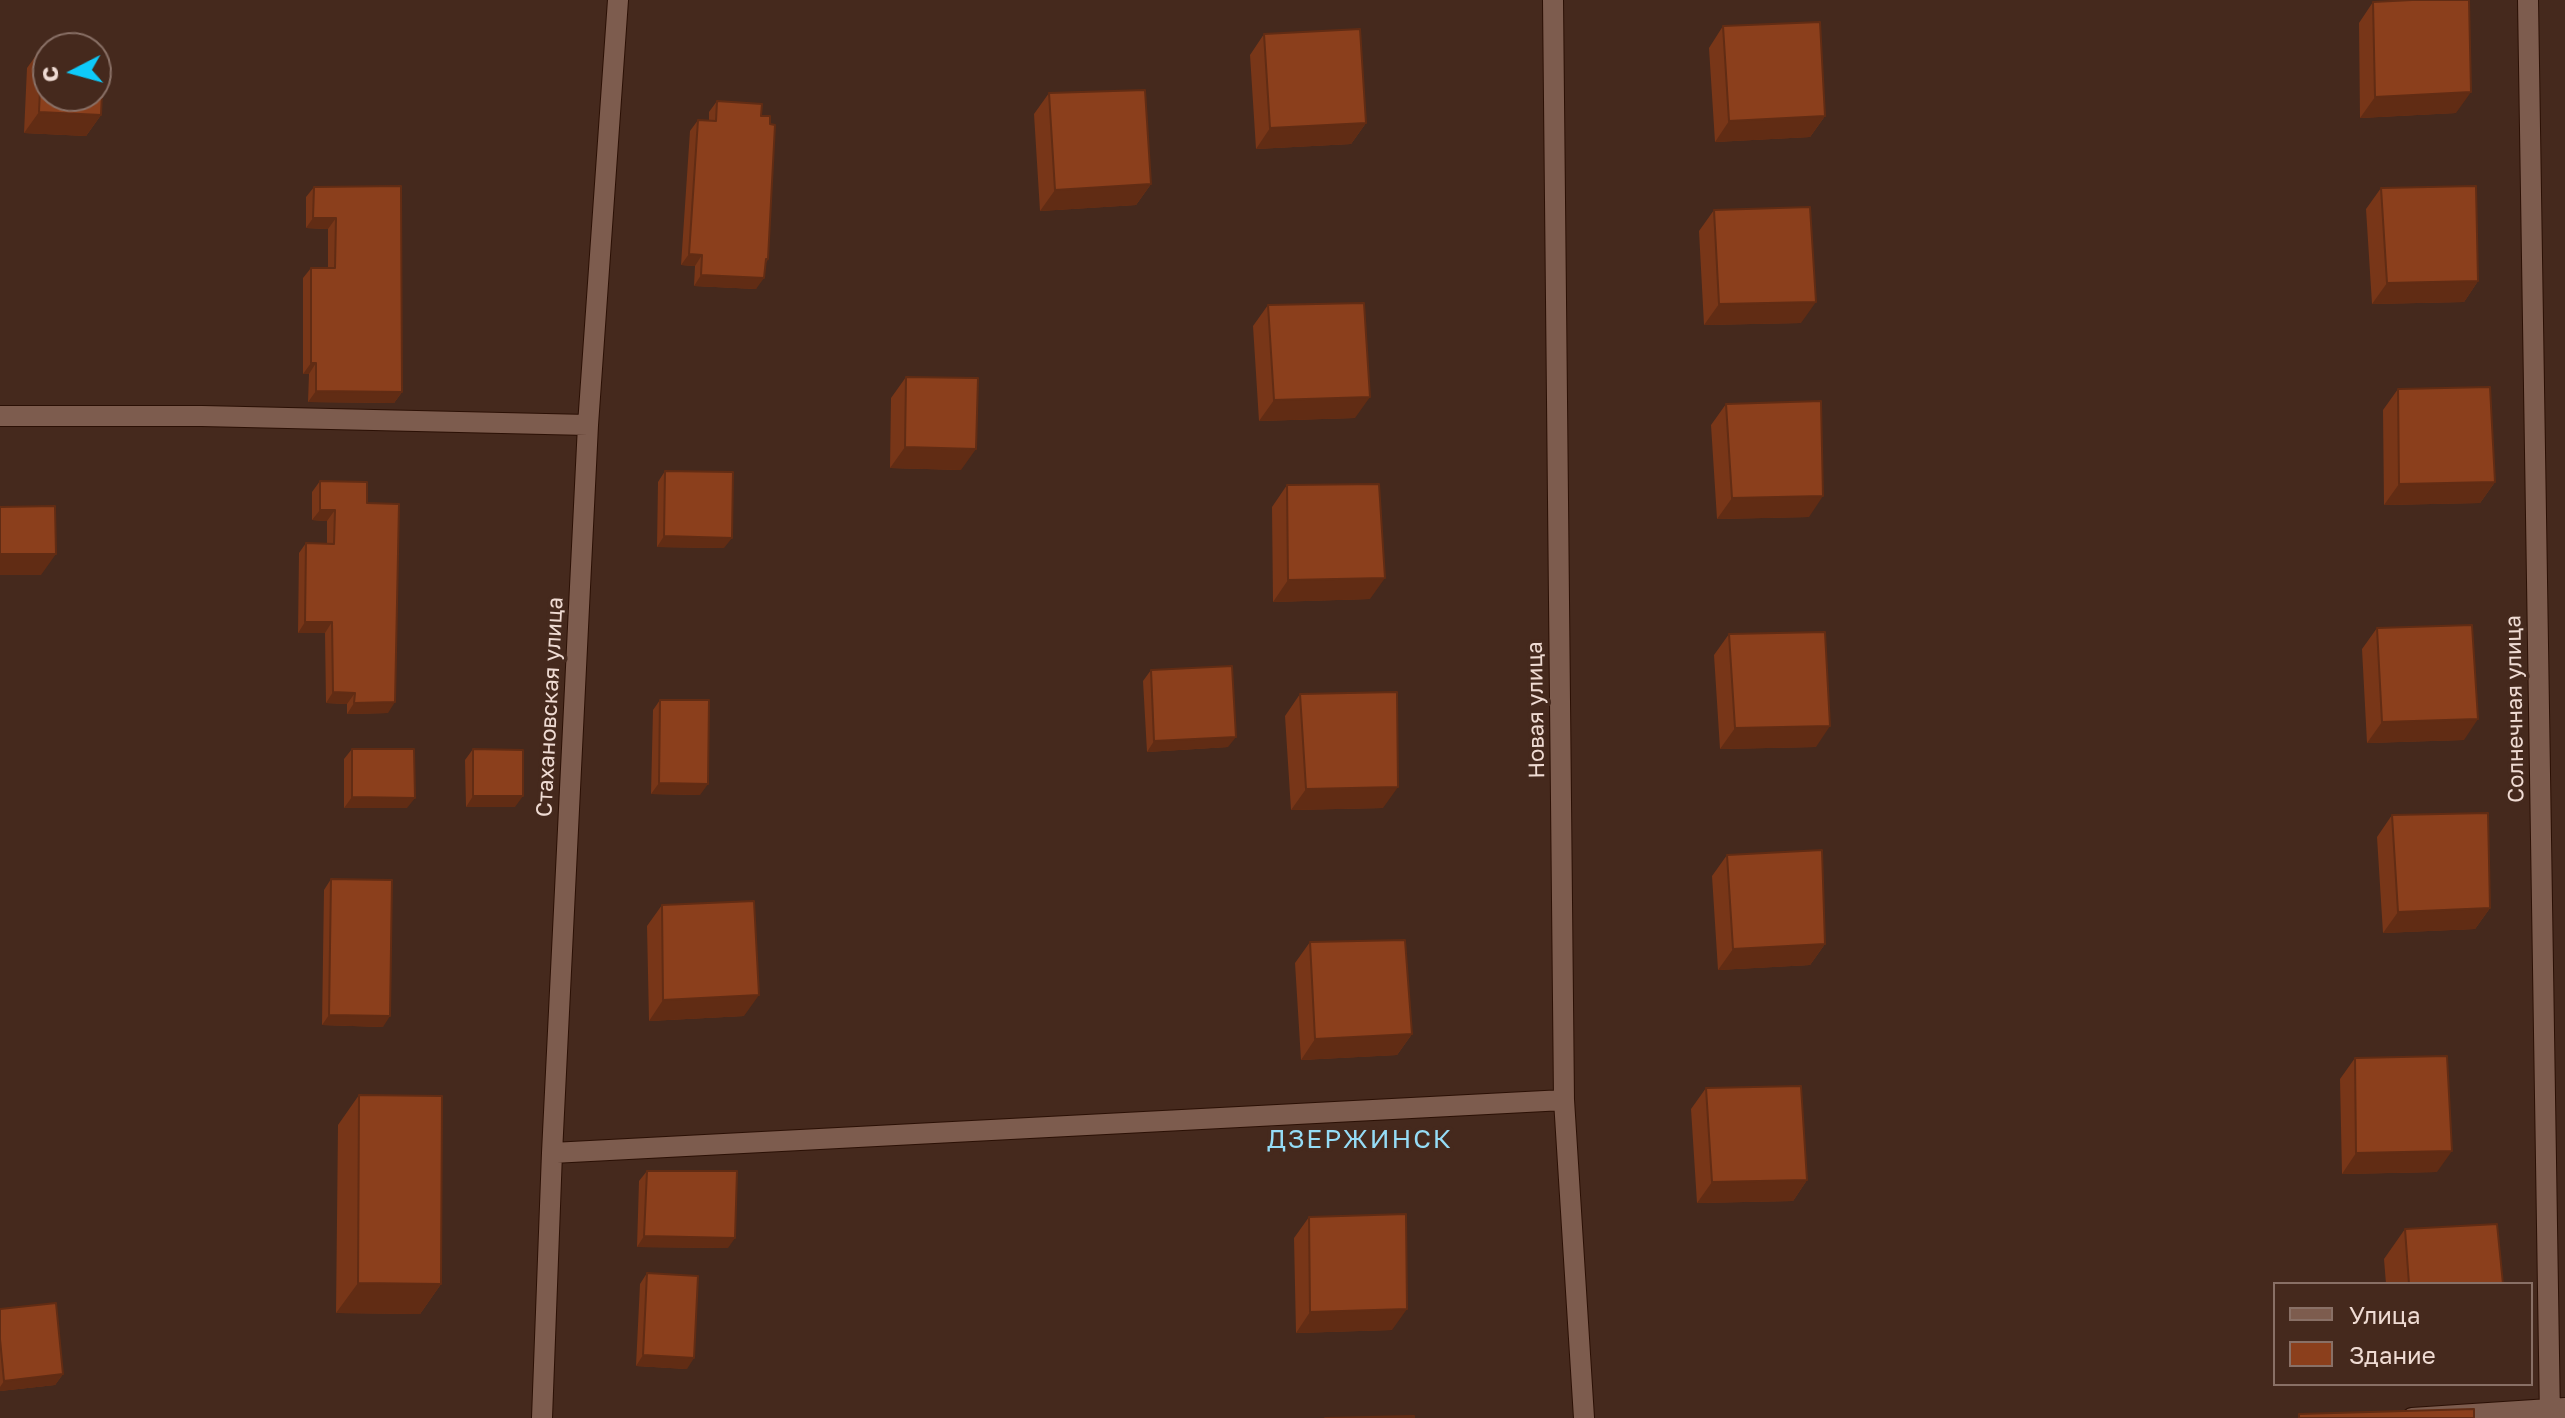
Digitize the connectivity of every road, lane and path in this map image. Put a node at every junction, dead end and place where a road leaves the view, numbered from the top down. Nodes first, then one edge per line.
1 (618, 0) edge
2 (1553, 0) edge
3 (2528, 0) edge
4 (0, 416) edge
5 (588, 425) junction
6 (1564, 1100) junction
7 (552, 1153) junction
8 (2555, 1411) edge
9 (542, 1418) edge
10 (1584, 1418) edge
11 (2412, 1418) edge

1 - 5 street, Стахановская улица
2 - 6 street, Новая улица
3 - 8 street, Солнечная улица
4 - 5 street
5 - 7 street, Стахановская улица
6 - 7 street
6 - 10 street, Новая улица
7 - 9 street, Стахановская улица
8 - 11 street

